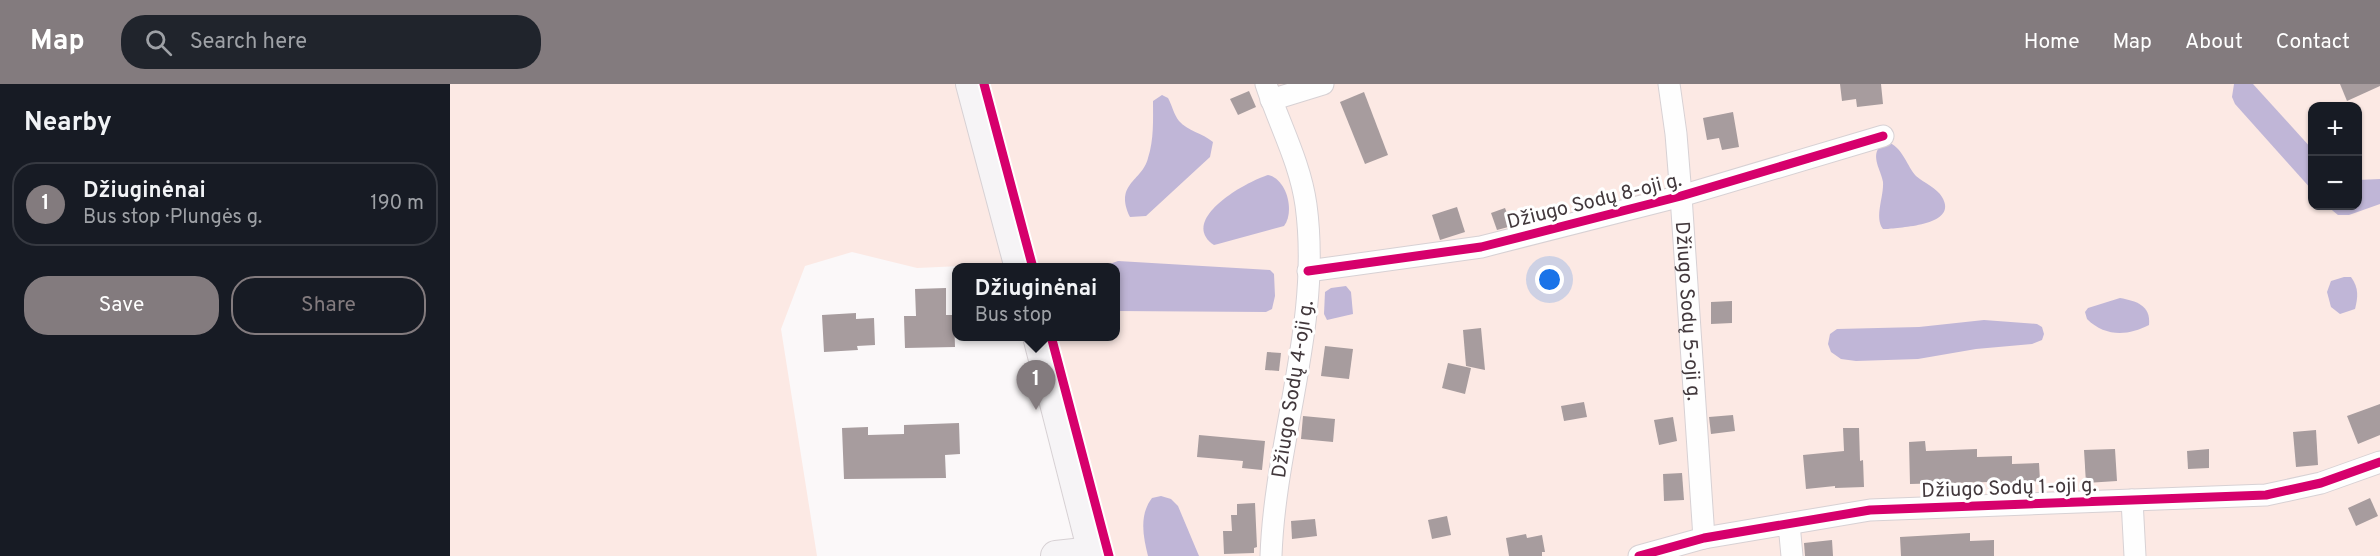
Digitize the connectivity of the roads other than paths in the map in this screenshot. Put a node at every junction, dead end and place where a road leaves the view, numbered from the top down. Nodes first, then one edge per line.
1 (971, 84) edge
2 (1323, 84) edge
3 (1669, 84) edge
4 (1268, 92) edge
5 (1883, 136) dead end
6 (1681, 196) junction
7 (1019, 263) edge
8 (1308, 271) junction
9 (1039, 341) edge
10 (2380, 462) edge
11 (2132, 500) junction
12 (1789, 524) junction
13 (1704, 538) junction
14 (1093, 554) edge
15 (1056, 556) edge
16 (1271, 556) edge
17 (1639, 556) edge
18 (1792, 556) edge
19 (2135, 556) edge

1 - 7 main road
2 - 4 street
3 - 6 street, Džiugo Sodų 5-oji g.
4 - 8 street, Džiugo Sodų 4-oji g.
5 - 6 street, Džiugo Sodų 8-oji g.
6 - 8 street, Džiugo Sodų 8-oji g.
6 - 13 street, Džiugo Sodų 5-oji g.
8 - 16 street, Džiugo Sodų 4-oji g.
9 - 14 main road
10 - 11 street, Džiugo Sodų 1-oji g.
11 - 12 street, Džiugo Sodų 1-oji g.
11 - 19 street
12 - 13 street, Džiugo Sodų 1-oji g.
12 - 18 street
13 - 17 street, Džiugo Sodų 1-oji g.
14 - 15 main road

